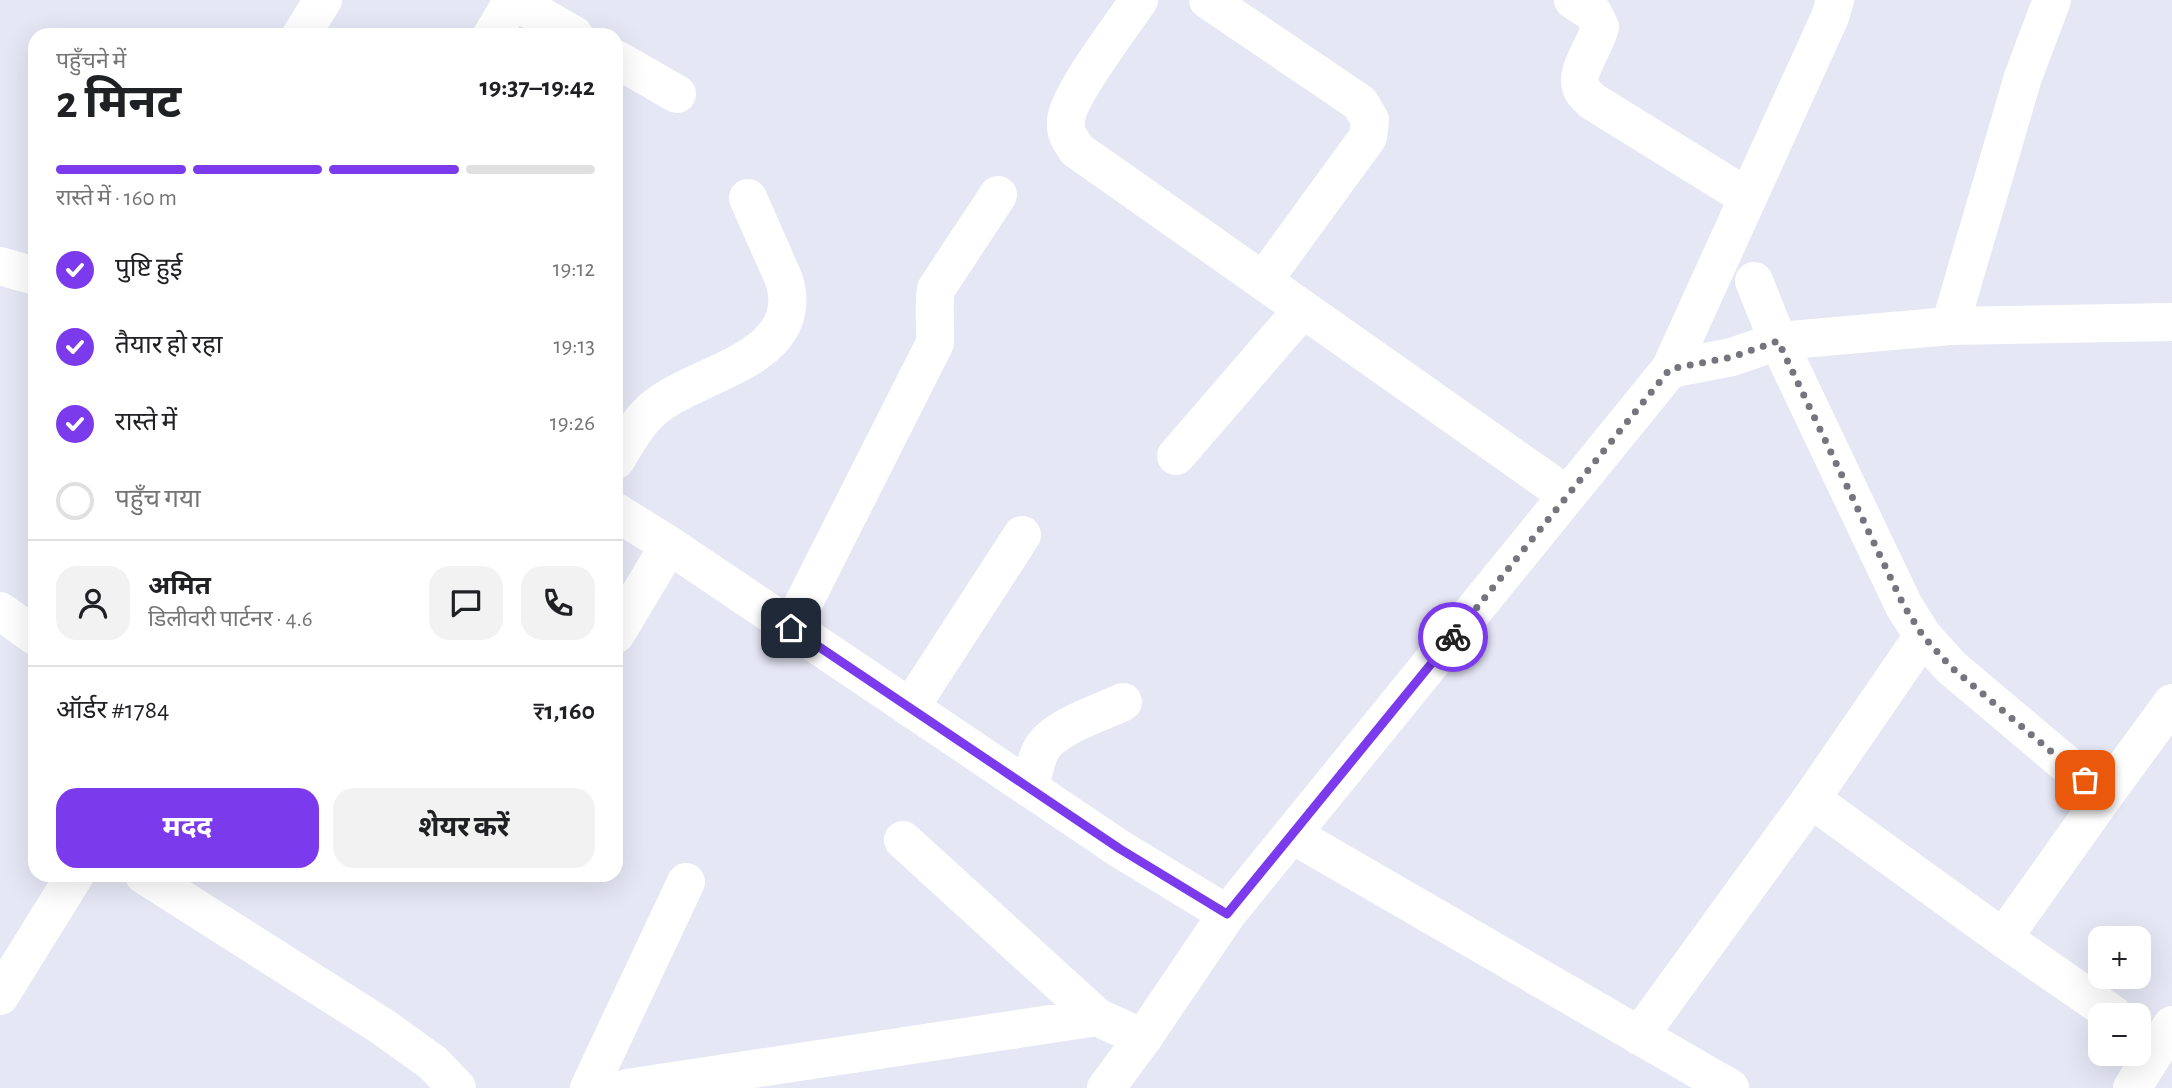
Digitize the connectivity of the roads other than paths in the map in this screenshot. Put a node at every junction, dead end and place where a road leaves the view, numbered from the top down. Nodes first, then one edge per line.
1 (323, 0) edge
2 (513, 0) edge
3 (1139, 0) edge
4 (1208, 0) edge
5 (1573, 0) edge
6 (1835, 0) edge
7 (2052, 0) edge
8 (305, 28) edge
9 (496, 28) edge
10 (562, 28) edge
11 (623, 63) edge
12 (677, 94) dead end
13 (998, 195) dead end
14 (1747, 197) junction
15 (748, 198) dead end
16 (0, 266) edge
17 (28, 274) edge
18 (1263, 281) junction
19 (1754, 281) dead end
20 (1303, 309) junction
21 (2172, 322) edge
22 (1950, 326) junction
23 (1778, 341) junction
24 (1670, 369) junction
25 (623, 449) edge
26 (1176, 456) dead end
27 (1567, 495) junction
28 (623, 516) edge
29 (1022, 535) dead end
30 (669, 545) junction
31 (0, 611) edge
32 (623, 622) edge
33 (791, 628) junction
34 (28, 631) edge
35 (1923, 636) junction
36 (1123, 702) dead end
37 (2172, 703) edge
38 (910, 708) junction
39 (1029, 788) junction
40 (2104, 796) junction
41 (1811, 799) junction
42 (903, 840) dead end
43 (1288, 841) junction
44 (71, 882) edge
45 (155, 882) edge
46 (686, 882) dead end
47 (1227, 914) junction
48 (2003, 938) junction
49 (0, 996) edge
50 (2098, 1003) edge
51 (1097, 1017) junction
52 (1639, 1036) junction
53 (1143, 1038) junction
54 (457, 1088) edge
55 (589, 1088) edge
56 (627, 1088) edge
57 (1106, 1088) edge
58 (1730, 1088) edge

1 - 8 street
2 - 9 street
2 - 10 street
3 - 18 street
4 - 18 street
5 - 14 street
6 - 14 street
7 - 22 street
11 - 12 street
13 - 33 street
14 - 24 street
15 - 25 street
16 - 17 street
18 - 20 street
19 - 23 street
20 - 26 street
20 - 27 street
21 - 22 street
22 - 23 street
23 - 24 street
23 - 35 street
24 - 27 street
27 - 43 street
28 - 30 street
29 - 38 street
30 - 32 street
30 - 33 street
31 - 34 street
33 - 38 street
35 - 40 street
35 - 41 street
36 - 39 street
37 - 40 street
38 - 39 street
39 - 47 street
40 - 48 street
41 - 48 street
41 - 52 street
42 - 51 street
43 - 47 street
43 - 52 street
44 - 49 street
45 - 54 street
46 - 55 street
47 - 53 street
48 - 50 street
51 - 53 street
51 - 56 street
52 - 58 street
53 - 57 street

